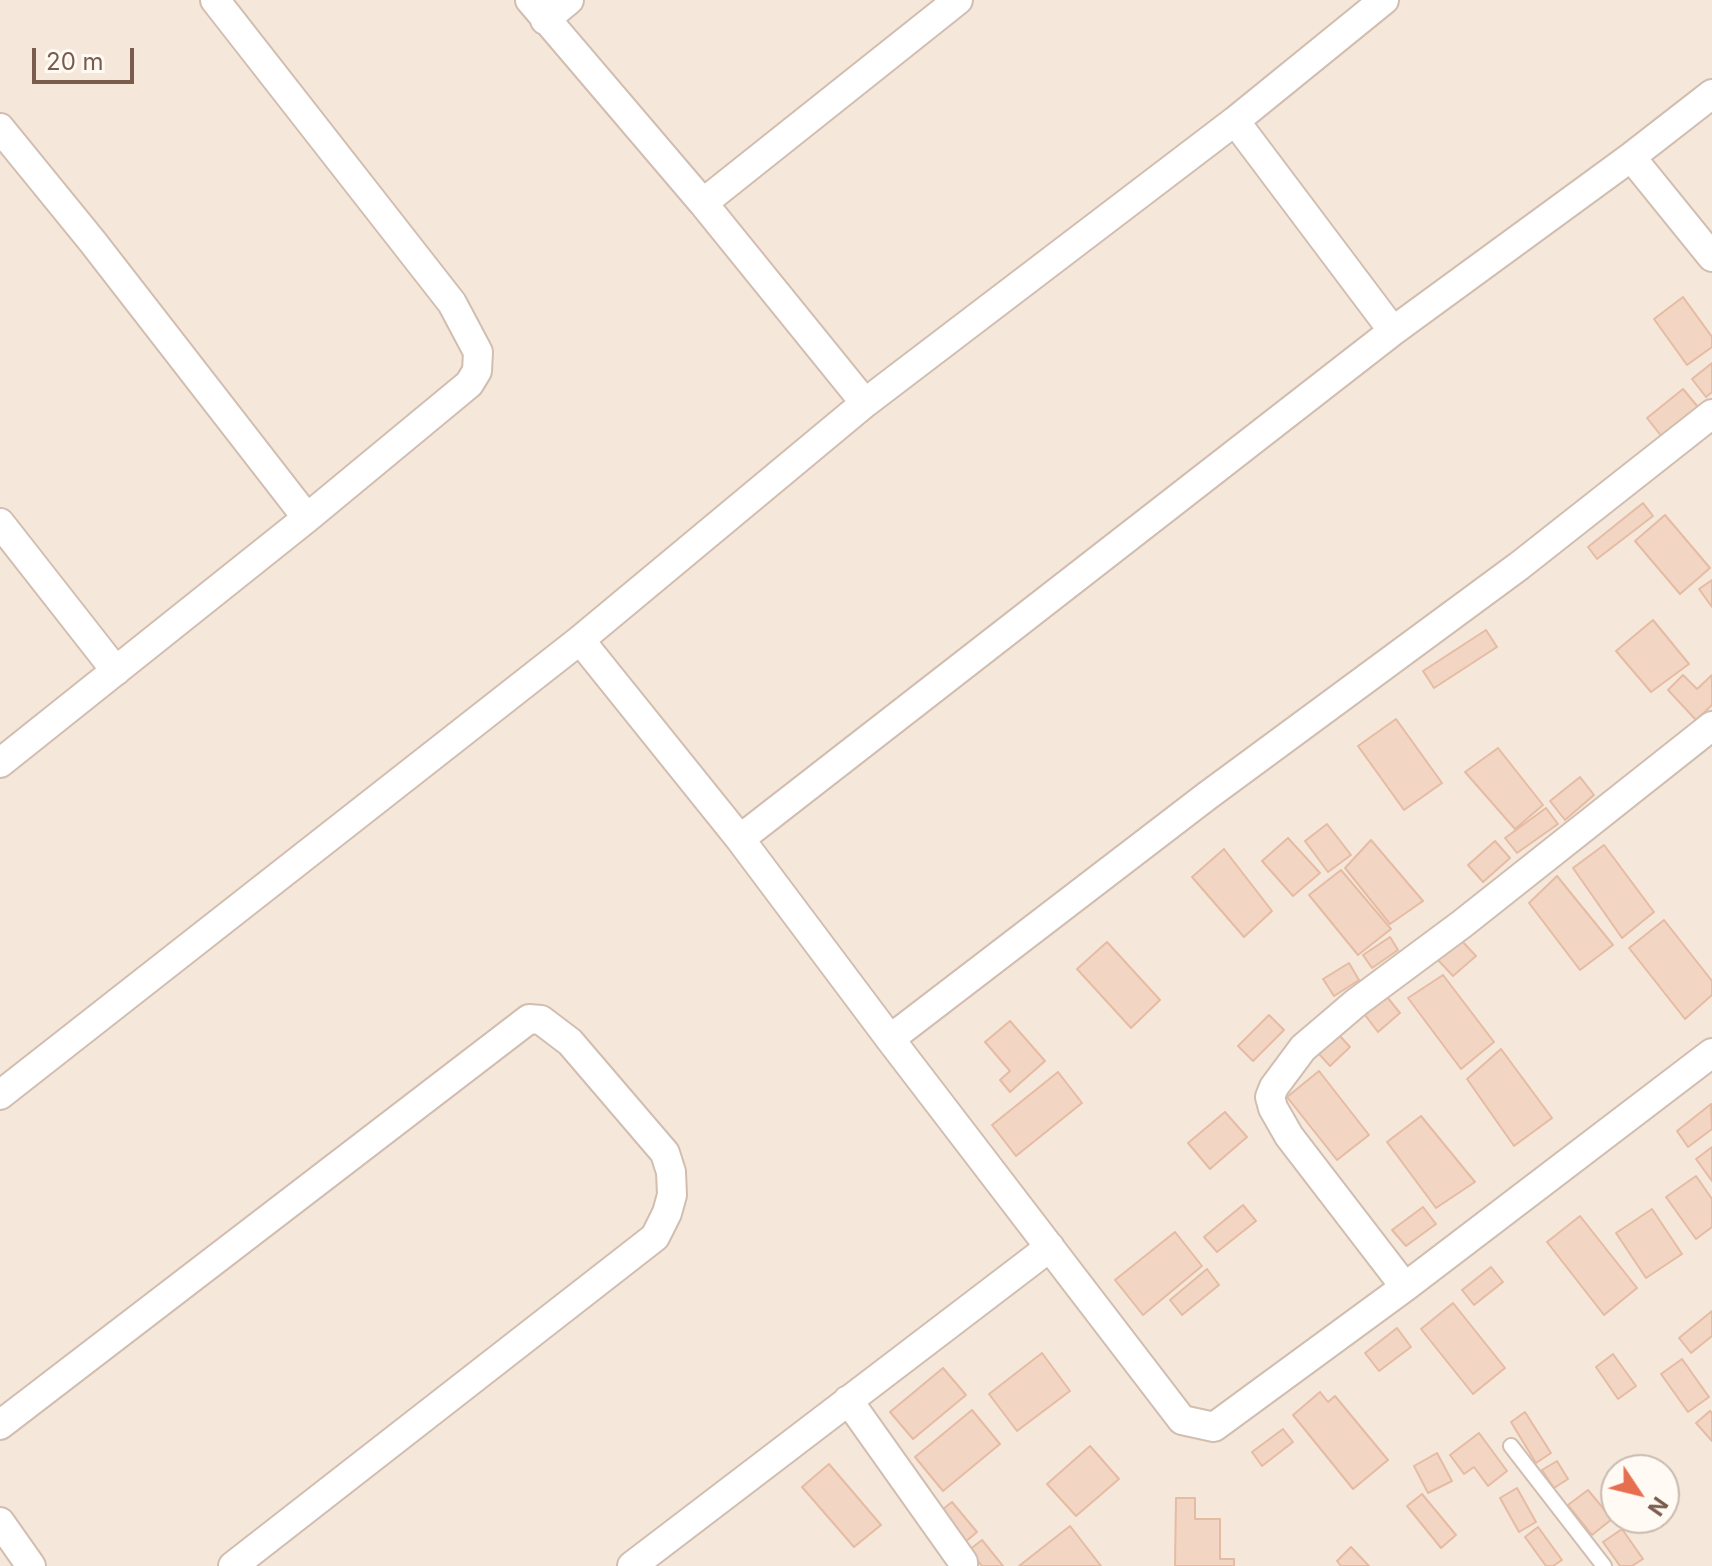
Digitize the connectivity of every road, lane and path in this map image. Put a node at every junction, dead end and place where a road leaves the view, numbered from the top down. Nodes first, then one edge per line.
1 (215, 0) edge
2 (569, 0) edge
3 (958, 0) edge
4 (1384, 0) edge
5 (538, 10) edge
6 (1712, 94) edge
7 (1235, 121) junction
8 (0, 128) edge
9 (1631, 157) junction
10 (703, 203) junction
11 (1712, 257) edge
12 (1393, 331) junction
13 (865, 403) junction
14 (1712, 414) edge
15 (307, 518) junction
16 (0, 523) edge
17 (580, 640) junction
18 (116, 671) junction
19 (1712, 726) edge
20 (0, 763) edge
21 (740, 839) junction
22 (890, 1039) junction
23 (1712, 1053) edge
24 (0, 1095) edge
25 (1050, 1247) junction
26 (1405, 1287) junction
27 (848, 1400) junction
28 (0, 1425) edge
29 (1511, 1446) dead end
30 (0, 1522) edge
31 (31, 1566) edge
32 (233, 1566) edge
33 (632, 1566) edge
34 (963, 1566) edge
35 (1604, 1566) edge

1 - 15 street
2 - 5 street
3 - 10 street
4 - 7 street
5 - 10 street
6 - 9 street
7 - 12 street
7 - 13 street
8 - 15 street
9 - 11 street
9 - 12 street
10 - 13 street
12 - 21 street
13 - 17 street
14 - 22 street
15 - 18 street
16 - 18 street
17 - 21 street
17 - 24 street
18 - 20 street
19 - 26 street
21 - 22 street
22 - 25 street
23 - 26 street
25 - 26 street
25 - 27 street
27 - 33 street
27 - 34 street
28 - 32 street
29 - 35 lane
30 - 31 street

